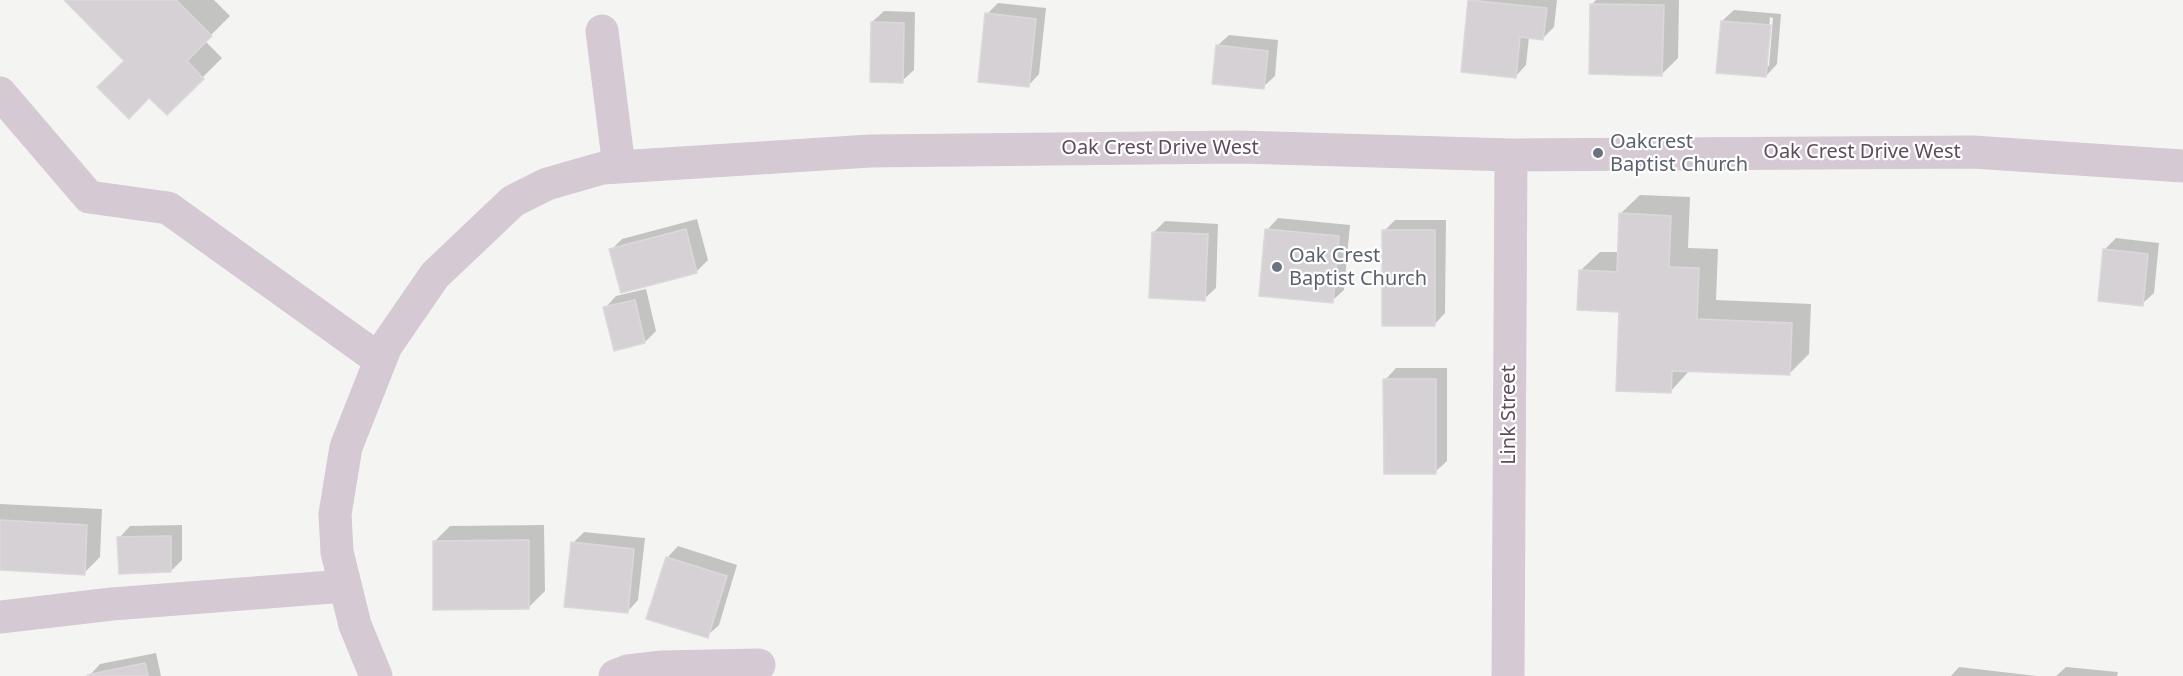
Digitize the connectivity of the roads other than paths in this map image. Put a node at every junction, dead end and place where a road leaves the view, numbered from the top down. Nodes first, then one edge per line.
1 (602, 32) dead end
2 (0, 93) edge
3 (1511, 155) junction
4 (2183, 166) edge
5 (619, 167) junction
6 (380, 360) junction
7 (345, 586) junction
8 (0, 617) edge
9 (759, 665) dead end
10 (376, 676) edge
11 (615, 676) edge
12 (1508, 676) edge

1 - 5 street
2 - 6 street
3 - 4 street, Oak Crest Drive West
3 - 5 street, Oak Crest Drive West
3 - 12 street, Link Street
5 - 6 street, Oak Crest Drive West
6 - 7 street, Oak Crest Drive West
7 - 8 street
7 - 10 street, Oak Crest Drive West
9 - 11 street

